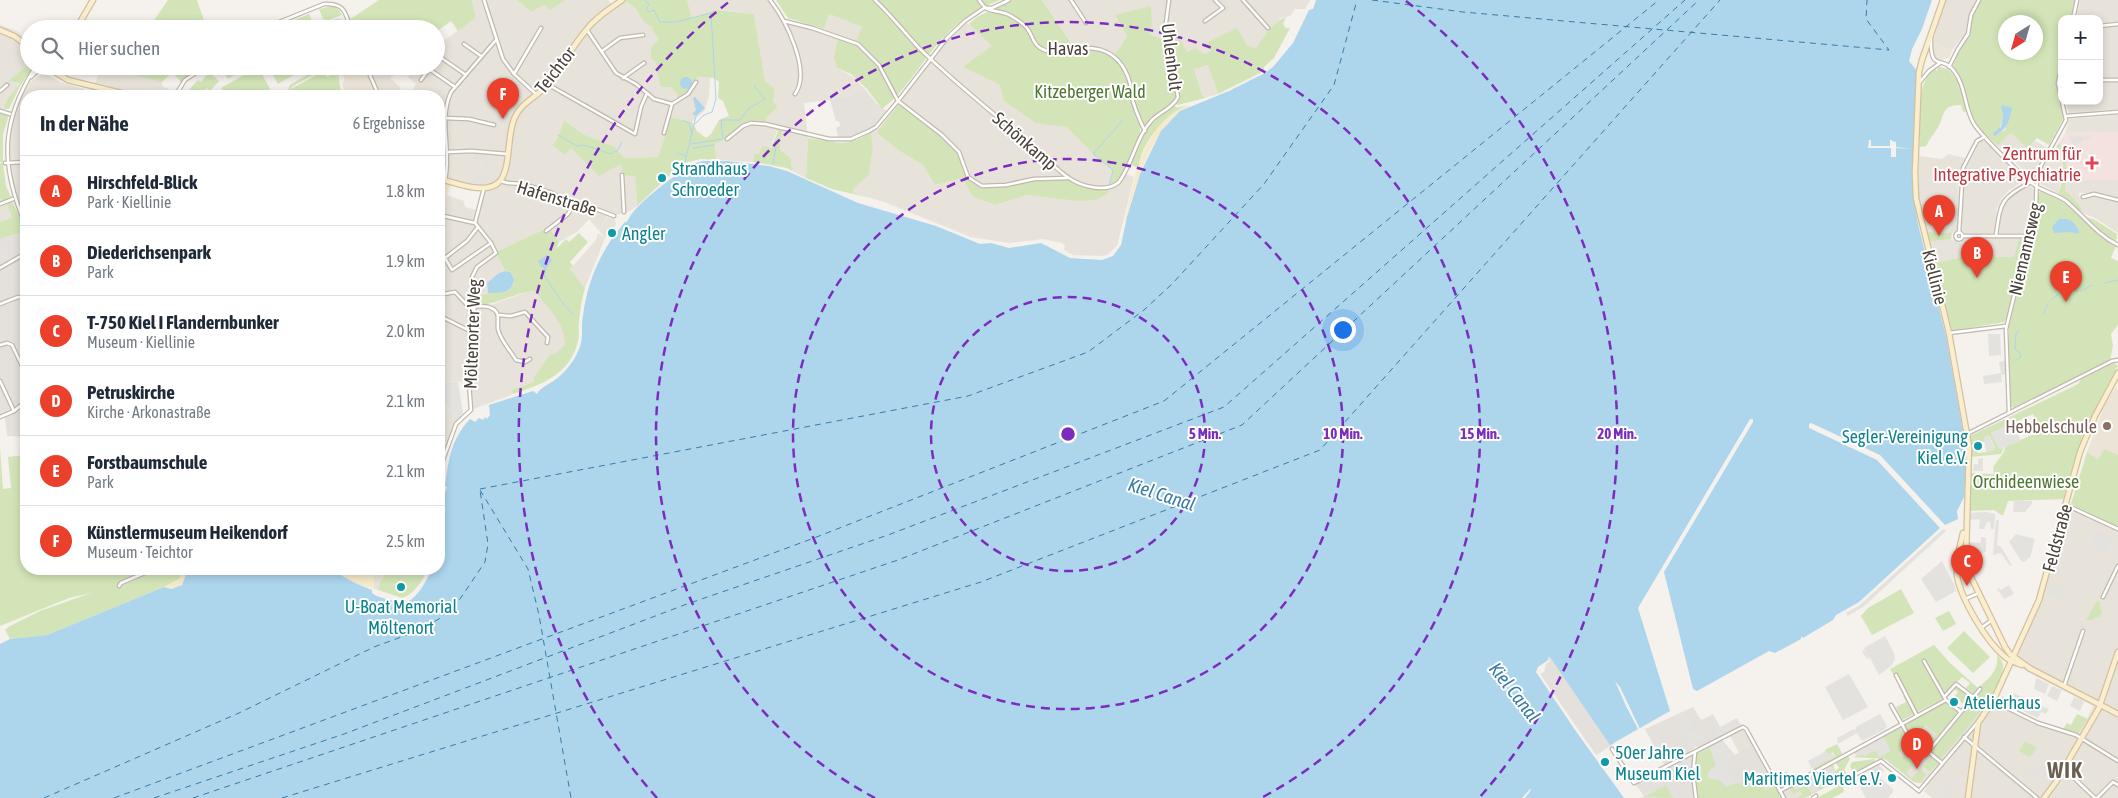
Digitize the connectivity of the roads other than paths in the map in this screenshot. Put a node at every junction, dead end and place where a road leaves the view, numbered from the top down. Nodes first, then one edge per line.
1 (93, 0) edge
2 (484, 0) edge
3 (622, 0) edge
4 (770, 0) edge
5 (875, 0) edge
6 (979, 0) edge
7 (1009, 0) edge
8 (1071, 0) edge
9 (1170, 0) edge
10 (1214, 0) edge
11 (1243, 0) edge
12 (1943, 0) edge
13 (1979, 0) edge
14 (2077, 0) edge
15 (984, 8) junction
16 (2074, 15) edge
17 (81, 20) edge
18 (284, 20) edge
19 (348, 20) edge
20 (784, 21) junction
21 (1205, 21) dead end
22 (1086, 23) dead end
23 (2118, 24) edge
24 (2103, 26) edge
25 (541, 28) dead end
26 (1268, 28) dead end
27 (586, 29) junction
28 (0, 30) edge
29 (1931, 34) junction
30 (642, 35) dead end
31 (20, 40) edge
32 (496, 40) junction
33 (464, 44) dead end
34 (602, 51) junction
35 (481, 56) junction
36 (930, 58) junction
37 (445, 60) edge
38 (1940, 63) junction
39 (644, 64) dead end
40 (1949, 66) junction
41 (514, 74) junction
42 (30, 75) edge
43 (33, 75) edge
44 (58, 75) edge
45 (193, 75) edge
46 (370, 75) edge
47 (425, 75) edge
48 (438, 75) edge
49 (466, 75) junction
50 (623, 78) junction
51 (421, 80) dead end
52 (2103, 80) edge
53 (2118, 80) edge
54 (26, 81) junction
55 (696, 82) dead end
56 (547, 84) junction
57 (1919, 84) junction
58 (7, 85) dead end
59 (455, 87) junction
60 (22, 90) edge
61 (109, 90) edge
62 (179, 90) edge
63 (376, 90) edge
64 (0, 92) edge
65 (20, 93) edge
66 (646, 93) junction
67 (795, 94) dead end
68 (537, 95) junction
69 (898, 101) junction
70 (672, 104) junction
71 (2063, 105) edge
72 (0, 111) edge
73 (2118, 112) edge
74 (10, 114) junction
75 (445, 114) edge
76 (2066, 116) junction
77 (445, 119) edge
78 (494, 126) dead end
79 (445, 127) edge
80 (1145, 131) junction
81 (664, 133) dead end
82 (1985, 136) junction
83 (727, 138) dead end
84 (448, 152) junction
85 (507, 154) junction
86 (20, 162) edge
87 (5, 163) junction
88 (622, 175) dead end
89 (1068, 178) junction
90 (445, 180) joint
91 (500, 181) junction
92 (2031, 182) junction
93 (2036, 187) junction
94 (484, 188) junction
95 (2083, 197) dead end
96 (13, 199) junction
97 (2118, 200) edge
98 (0, 204) edge
99 (573, 206) junction
100 (624, 212) dead end
101 (20, 214) edge
102 (445, 216) edge
103 (614, 216) dead end
104 (475, 223) junction
105 (478, 227) junction
106 (546, 231) dead end
107 (1959, 233) junction
108 (1996, 235) junction
109 (1963, 236) junction
110 (2028, 236) junction
111 (491, 243) junction
112 (2118, 245) edge
113 (20, 256) edge
114 (0, 268) edge
115 (445, 294) edge
116 (20, 297) edge
117 (0, 304) edge
118 (474, 308) junction
119 (498, 316) junction
120 (445, 318) edge
121 (2006, 326) junction
122 (474, 333) junction
123 (1949, 333) junction
124 (547, 343) dead end
125 (0, 345) edge
126 (530, 359) dead end
127 (2118, 360) edge
128 (20, 362) edge
129 (2118, 373) edge
130 (0, 381) edge
131 (20, 406) edge
132 (14, 411) junction
133 (2009, 412) junction
134 (0, 417) edge
135 (1967, 434) junction
136 (445, 447) edge
137 (2066, 505) junction
138 (1965, 527) junction
139 (2118, 529) edge
140 (1965, 554) junction
141 (1958, 557) junction
142 (2118, 566) edge
143 (140, 575) edge
144 (120, 584) dead end
145 (1979, 593) junction
146 (2103, 597) dead end
147 (1965, 599) junction
148 (1992, 620) junction
149 (1981, 628) junction
150 (2083, 631) dead end
151 (2118, 652) edge
152 (2012, 659) junction
153 (1924, 661) dead end
154 (1896, 675) dead end
155 (2064, 686) junction
156 (1980, 689) dead end
157 (1974, 697) junction
158 (1945, 698) junction
159 (1993, 702) junction
160 (1891, 705) dead end
161 (2100, 705) junction
162 (1961, 712) junction
163 (2118, 714) edge
164 (1917, 716) junction
165 (1978, 723) junction
166 (1902, 724) junction
167 (1964, 737) junction
168 (2080, 737) junction
169 (1974, 745) junction
170 (1612, 749) dead end
171 (1696, 751) junction
172 (1928, 752) junction
173 (2118, 761) edge
174 (1942, 763) junction
175 (2062, 771) junction
176 (1786, 775) dead end
177 (1839, 783) dead end
178 (1792, 785) junction
179 (2118, 785) edge
180 (1780, 792) junction
181 (1696, 798) edge
182 (1784, 798) edge
183 (1968, 798) edge
184 (2037, 798) edge
185 (2044, 798) edge
186 (2096, 798) edge

1 - 17 street
2 - 32 street
3 - 27 street, Teichtor
4 - 20 street
5 - 36 street, Schönkamp
6 - 15 street
7 - 15 street
8 - 22 street
9 - 80 street, Uhlenholt
10 - 21 street
11 - 26 street
12 - 29 street, Kiellinie
13 - 40 street
14 - 16 street
15 - 36 street
15 - 80 street, Havas
18 - 19 street
20 - 67 street
20 - 69 street
23 - 24 street
25 - 41 street
27 - 34 street
27 - 56 street, Teichtor
28 - 31 street
29 - 38 street
29 - 57 street, Kiellinie
30 - 34 street
32 - 35 street
32 - 41 street
33 - 35 street
34 - 50 street
35 - 49 street
36 - 69 street
36 - 89 street, Schönkamp
37 - 49 street
38 - 40 street
38 - 57 street
39 - 50 street
40 - 82 street
41 - 68 street
42 - 54 street
43 - 54 street
44 - 61 street
45 - 62 street
46 - 63 street
47 - 51 street
48 - 59 street
49 - 59 street
50 - 66 street
52 - 53 street
54 - 60 street
55 - 70 street
56 - 66 street
56 - 68 street, Teichtor
57 - 123 street, Kiellinie
58 - 64 street
59 - 75 street
65 - 74 street
66 - 70 street
68 - 85 street, Teichtor
69 - 83 street
69 - 89 street
70 - 81 street
71 - 76 street
72 - 74 street
73 - 76 street
74 - 87 street
76 - 93 street, Niemannsweg
77 - 78 street
79 - 84 street
80 - 89 street, Schönkamp
82 - 92 street
82 - 107 street
84 - 85 street
84 - 90 street
85 - 91 street, Teichtor
86 - 87 street
87 - 96 street
88 - 100 street
90 - 94 street
91 - 94 street
91 - 99 street, Hafenstraße
92 - 93 street
92 - 108 street
93 - 110 street, Niemannsweg
93 - 112 street
94 - 104 street
95 - 97 street
96 - 98 street
96 - 101 street
99 - 103 street, Hafenstraße
99 - 106 street
102 - 104 street
104 - 105 street
105 - 111 street
105 - 111 street
107 - 109 street
107 - 109 street
108 - 109 street
108 - 110 street
110 - 121 street, Niemannsweg
111 - 118 street, Möltenorter Weg
113 - 114 street
115 - 118 street
116 - 117 street
118 - 119 street
118 - 122 street, Möltenorter Weg
119 - 124 street
119 - 126 street
120 - 122 street
121 - 123 street
121 - 133 street, Niemannsweg
122 - 136 street, Möltenorter Weg
123 - 135 street, Kiellinie
125 - 128 street
127 - 133 street
129 - 137 street, Feldstraße
130 - 132 street
131 - 132 street
132 - 134 street
133 - 135 street
135 - 138 street, Kiellinie
137 - 139 street
137 - 152 street, Feldstraße
138 - 140 street, Kiellinie
138 - 141 street, Kiellinie
140 - 141 street
140 - 145 street, Kiellinie
141 - 147 street, Kiellinie
142 - 146 street
143 - 144 street
145 - 147 street
145 - 148 street, Kiellinie
147 - 149 street, Kiellinie
148 - 149 street
148 - 152 street, Kiellinie
149 - 152 street, Kiellinie
150 - 155 street
151 - 161 street
152 - 155 street
152 - 159 street, Feldstraße
153 - 158 street
154 - 164 street
155 - 161 street
156 - 157 street
157 - 158 street
157 - 162 street
158 - 162 street
158 - 164 street
159 - 165 street, Feldstraße
159 - 168 street
160 - 166 street
161 - 163 street
161 - 168 street
162 - 172 street
164 - 166 street
165 - 167 street
165 - 169 street
166 - 172 street
166 - 178 street
167 - 169 street
167 - 174 street
168 - 173 street
168 - 175 street
169 - 183 street
169 - 184 street
170 - 171 street
171 - 180 street
171 - 181 street
172 - 174 street
174 - 177 street
175 - 185 street
175 - 186 street
176 - 178 street
178 - 180 street
179 - 186 street
180 - 182 street

